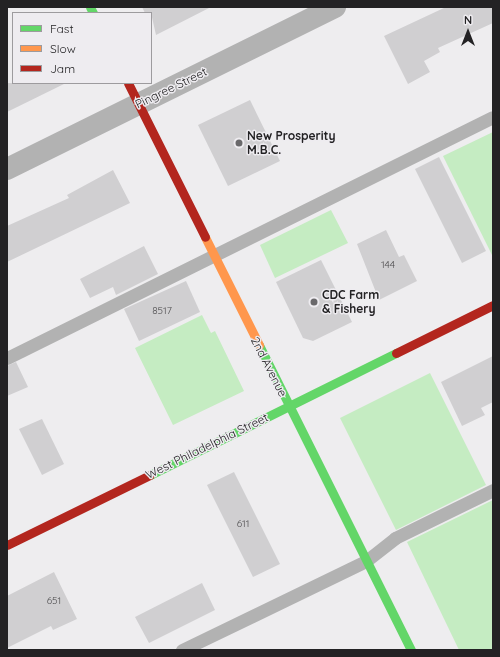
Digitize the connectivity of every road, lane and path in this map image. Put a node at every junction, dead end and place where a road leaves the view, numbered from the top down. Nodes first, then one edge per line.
1 (335, 7) edge
2 (128, 84) edge
3 (138, 104) junction
4 (493, 117) edge
5 (7, 169) edge
6 (214, 256) junction
7 (493, 305) edge
8 (7, 358) edge
9 (289, 405) junction
10 (493, 490) edge
11 (7, 544) edge
12 (366, 561) junction
13 (182, 650) edge
14 (411, 650) edge

1 - 3 street, Pingree Street
2 - 3 street, 2nd Avenue
3 - 5 street, Pingree Street
3 - 6 street, 2nd Avenue
4 - 6 lane
6 - 8 lane
6 - 9 street, 2nd Avenue
7 - 9 street, West Philadelphia Street
9 - 11 street, West Philadelphia Street
9 - 12 street, 2nd Avenue
10 - 12 lane
12 - 13 lane
12 - 14 street, 2nd Avenue

